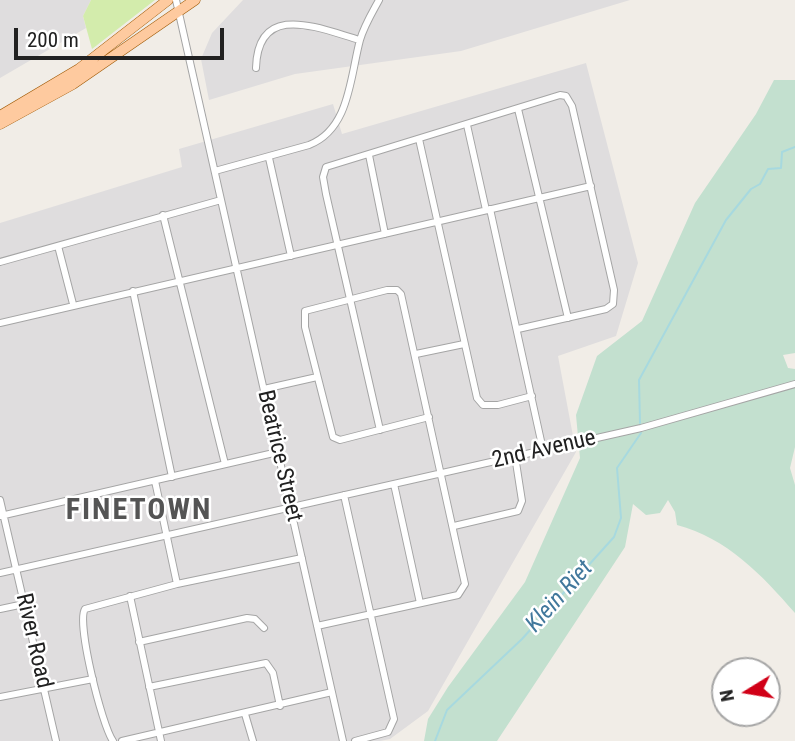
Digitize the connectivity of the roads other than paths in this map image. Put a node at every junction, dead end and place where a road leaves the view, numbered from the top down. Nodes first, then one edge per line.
1 (168, 0) edge
2 (176, 0) edge
3 (195, 0) edge
4 (379, 0) edge
5 (177, 13) junction
6 (360, 40) junction
7 (256, 68) dead end
8 (519, 109) junction
9 (0, 116) edge
10 (0, 124) edge
11 (467, 125) junction
12 (419, 139) junction
13 (369, 155) junction
14 (269, 158) junction
15 (215, 172) junction
16 (591, 186) junction
17 (540, 197) junction
18 (221, 200) junction
19 (488, 210) junction
20 (163, 215) junction
21 (436, 222) junction
22 (385, 234) junction
23 (339, 244) junction
24 (58, 246) junction
25 (291, 256) junction
26 (0, 262) edge
27 (236, 268) junction
28 (180, 281) junction
29 (132, 291) junction
30 (351, 298) junction
31 (74, 303) junction
32 (568, 318) junction
33 (0, 323) edge
34 (518, 329) junction
35 (464, 344) junction
36 (416, 354) junction
37 (317, 377) junction
38 (795, 384) edge
39 (264, 389) junction
40 (532, 396) junction
41 (429, 417) junction
42 (380, 430) junction
43 (543, 450) junction
44 (278, 452) junction
45 (514, 456) junction
46 (225, 464) junction
47 (442, 473) junction
48 (172, 477) junction
49 (155, 481) junction
50 (394, 484) junction
51 (344, 495) junction
52 (0, 500) edge
53 (290, 508) junction
54 (2, 515) edge
55 (454, 526) junction
56 (166, 536) junction
57 (302, 558) junction
58 (16, 569) junction
59 (0, 573) edge
60 (177, 584) junction
61 (130, 596) junction
62 (420, 603) junction
63 (24, 604) junction
64 (0, 610) edge
65 (371, 614) junction
66 (317, 626) junction
67 (264, 628) dead end
68 (139, 642) junction
69 (93, 679) junction
70 (149, 687) junction
71 (44, 688) junction
72 (332, 692) junction
73 (0, 697) edge
74 (280, 706) junction
75 (245, 714) junction
76 (161, 737) edge
77 (56, 741) edge
78 (113, 741) edge
79 (122, 741) edge
80 (253, 741) edge
81 (343, 741) edge
82 (355, 741) edge

1 - 9 main road
2 - 5 street, Beatrice Street
3 - 5 main road
4 - 6 street
5 - 10 main road
5 - 15 street, Beatrice Street
6 - 7 street
6 - 14 street
8 - 11 street
8 - 16 street
8 - 17 street
11 - 12 street
11 - 19 street
12 - 13 street
12 - 21 street
13 - 22 street
13 - 23 street
14 - 15 street
14 - 25 street
15 - 18 street, Beatrice Street
16 - 17 street
16 - 32 street
17 - 19 street
17 - 32 street
18 - 20 street
18 - 27 street, Beatrice Street
19 - 21 street
19 - 34 street
20 - 24 street
20 - 28 street
21 - 22 street
21 - 35 street
22 - 23 street
23 - 25 street
23 - 30 street
24 - 26 street
24 - 31 street
25 - 27 street
27 - 28 street
27 - 39 street, Beatrice Street
28 - 29 street
28 - 46 street
29 - 31 street
29 - 48 street
30 - 36 street
30 - 37 street
30 - 42 street
31 - 33 street
32 - 34 street
34 - 40 street
35 - 36 street
35 - 40 street
36 - 41 street
37 - 39 street
37 - 42 street
38 - 43 street, 2nd Avenue
39 - 44 street, Beatrice Street
40 - 43 street
41 - 42 street
41 - 47 street
43 - 45 street, 2nd Avenue
44 - 46 street
44 - 53 street, Beatrice Street
45 - 47 street, 2nd Avenue
45 - 55 street
46 - 48 street
47 - 50 street, 2nd Avenue
47 - 55 street
48 - 49 street
49 - 54 street
49 - 56 street
50 - 51 street, 2nd Avenue
50 - 62 street
51 - 53 street, 2nd Avenue
51 - 65 street
52 - 54 street, River Road
53 - 56 street, 2nd Avenue
53 - 57 street, Beatrice Street
54 - 58 street, River Road
55 - 62 street
56 - 58 street, 2nd Avenue
56 - 60 street
57 - 60 street
57 - 66 street, Beatrice Street
58 - 59 street, 2nd Avenue
58 - 63 street, River Road
60 - 61 street
61 - 68 street
61 - 69 street
62 - 65 street
63 - 64 street
63 - 71 street, River Road
65 - 66 street
65 - 82 street
66 - 72 street, Beatrice Street
67 - 68 street
68 - 70 street
69 - 71 street
69 - 78 street
70 - 74 street
70 - 76 street
71 - 73 street
71 - 77 street, River Road
72 - 74 street
72 - 81 street, Beatrice Street
74 - 75 street
75 - 76 street
75 - 80 street
76 - 79 street

